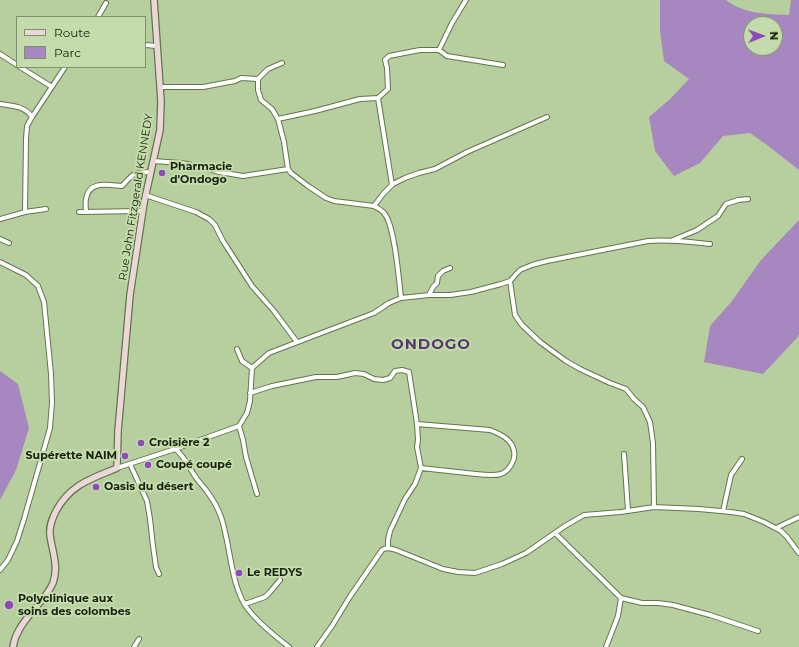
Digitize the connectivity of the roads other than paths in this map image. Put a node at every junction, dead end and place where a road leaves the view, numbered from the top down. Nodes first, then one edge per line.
1 (154, 0) edge
2 (466, 0) edge
3 (106, 4) dead end
4 (99, 16) edge
5 (146, 45) edge
6 (157, 46) junction
7 (438, 50) junction
8 (0, 54) edge
9 (282, 63) dead end
10 (16, 64) edge
11 (503, 65) dead end
12 (22, 68) edge
13 (64, 68) edge
14 (258, 79) junction
15 (52, 87) junction
16 (160, 87) junction
17 (378, 98) junction
18 (0, 104) edge
19 (32, 117) junction
20 (547, 117) dead end
21 (278, 119) junction
22 (154, 161) junction
23 (288, 170) junction
24 (151, 172) junction
25 (392, 185) junction
26 (145, 195) junction
27 (748, 199) dead end
28 (374, 206) junction
29 (46, 209) dead end
30 (142, 211) junction
31 (25, 212) junction
32 (79, 212) dead end
33 (86, 212) junction
34 (0, 219) edge
35 (0, 239) edge
36 (673, 240) junction
37 (9, 243) dead end
38 (710, 244) dead end
39 (0, 262) edge
40 (450, 268) dead end
41 (510, 281) junction
42 (429, 295) junction
43 (401, 298) junction
44 (297, 342) junction
45 (237, 349) dead end
46 (252, 368) junction
47 (250, 393) junction
48 (417, 424) junction
49 (238, 426) junction
50 (175, 450) junction
51 (624, 454) dead end
52 (742, 458) dead end
53 (130, 464) junction
54 (117, 468) junction
55 (421, 468) junction
56 (257, 494) dead end
57 (654, 507) junction
58 (628, 510) junction
59 (724, 511) junction
60 (799, 517) edge
61 (776, 528) junction
62 (555, 533) junction
63 (388, 548) junction
64 (799, 553) edge
65 (0, 570) edge
66 (158, 574) dead end
67 (280, 580) dead end
68 (621, 598) junction
69 (245, 604) junction
70 (758, 631) dead end
71 (139, 640) dead end
72 (12, 647) edge
73 (134, 647) edge
74 (289, 647) edge
75 (316, 647) edge
76 (606, 647) edge

1 - 6 street, Rue John Fitzgerald KENNEDY
2 - 7 street
3 - 4 street
5 - 6 street
6 - 16 street, Rue John Fitzgerald KENNEDY
7 - 11 street
7 - 17 street
8 - 10 street
9 - 14 street
12 - 15 street
13 - 15 street
14 - 16 street
14 - 21 street
15 - 19 street
16 - 22 street, Rue John Fitzgerald KENNEDY
17 - 21 street
17 - 25 street
18 - 19 street
19 - 31 street
20 - 25 street
21 - 23 street
22 - 23 street
22 - 24 street, Rue John Fitzgerald KENNEDY
23 - 28 street
24 - 26 street, Rue John Fitzgerald KENNEDY
24 - 33 street
25 - 28 street
26 - 30 street, Rue John Fitzgerald KENNEDY
26 - 44 street
27 - 36 street
28 - 43 street
29 - 31 street
30 - 33 street
30 - 54 street, Rue John Fitzgerald KENNEDY
31 - 34 street
32 - 33 street
35 - 37 street
36 - 38 street
36 - 41 street
39 - 65 street
40 - 42 street
41 - 42 street
41 - 57 street
42 - 43 street
43 - 44 street
44 - 46 street
45 - 46 street
46 - 47 street
47 - 48 street
47 - 49 street
48 - 55 street
48 - 55 street
49 - 50 street
49 - 56 street
50 - 53 street
50 - 69 street
51 - 58 street
52 - 59 street
53 - 54 street
53 - 66 street
54 - 72 street
55 - 63 street
57 - 58 street
57 - 59 street
58 - 62 street
59 - 61 street
60 - 61 street
61 - 64 street
62 - 63 street
62 - 68 street
63 - 75 street
67 - 69 street
68 - 70 street
68 - 76 street
69 - 74 street
71 - 73 street

